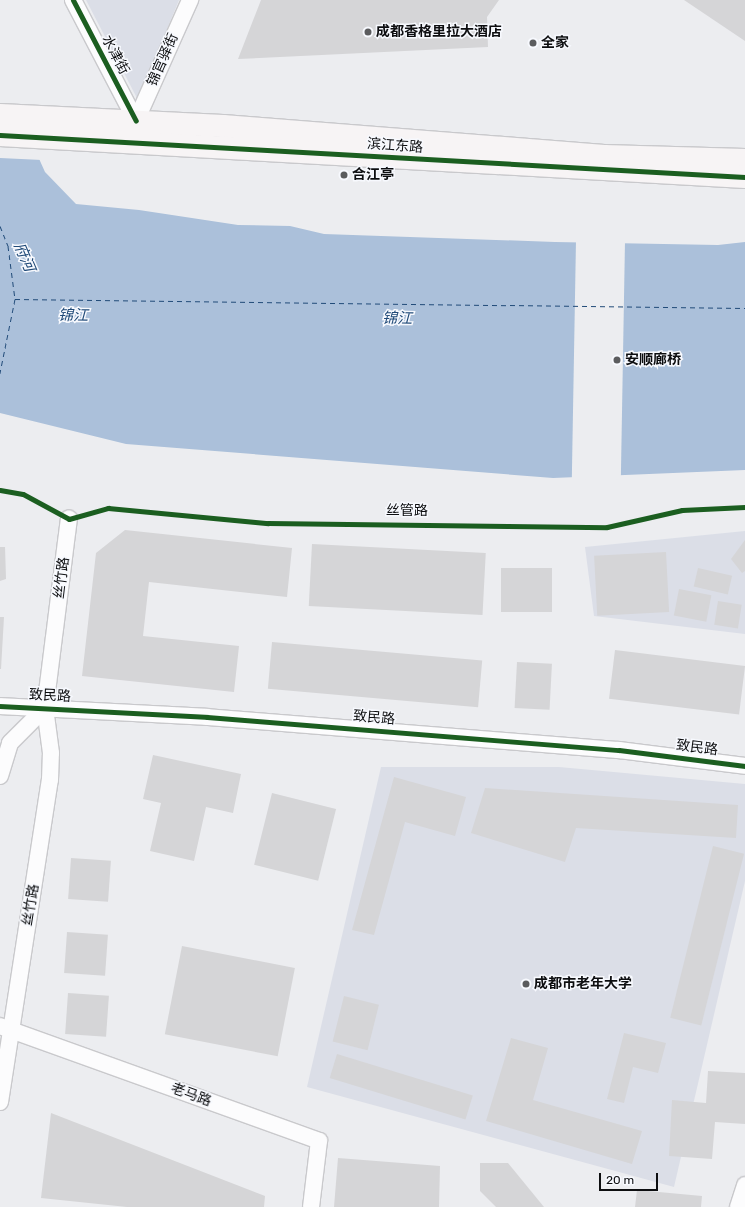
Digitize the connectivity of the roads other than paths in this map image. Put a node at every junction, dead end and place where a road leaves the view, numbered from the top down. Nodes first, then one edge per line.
1 (73, 0) edge
2 (190, 0) edge
3 (0, 115) edge
4 (136, 121) junction
5 (0, 135) edge
6 (745, 160) edge
7 (745, 177) edge
8 (70, 519) dead end
9 (0, 706) edge
10 (45, 708) junction
11 (745, 766) edge
12 (0, 776) edge
13 (6, 1028) edge
14 (0, 1102) edge
15 (745, 1185) edge
16 (312, 1207) edge
17 (738, 1207) edge

1 - 4 street, 水津街
2 - 4 street, 锦官驿街
3 - 4 main road, 滨江东路
4 - 6 main road, 滨江东路
5 - 7 main road, 滨江东路
8 - 10 street, 丝竹路
9 - 10 street, 致民路
10 - 11 street, 致民路
10 - 12 street
10 - 13 street, 丝竹路
13 - 14 street, 丝竹路
13 - 16 street, 老马路
15 - 17 street

